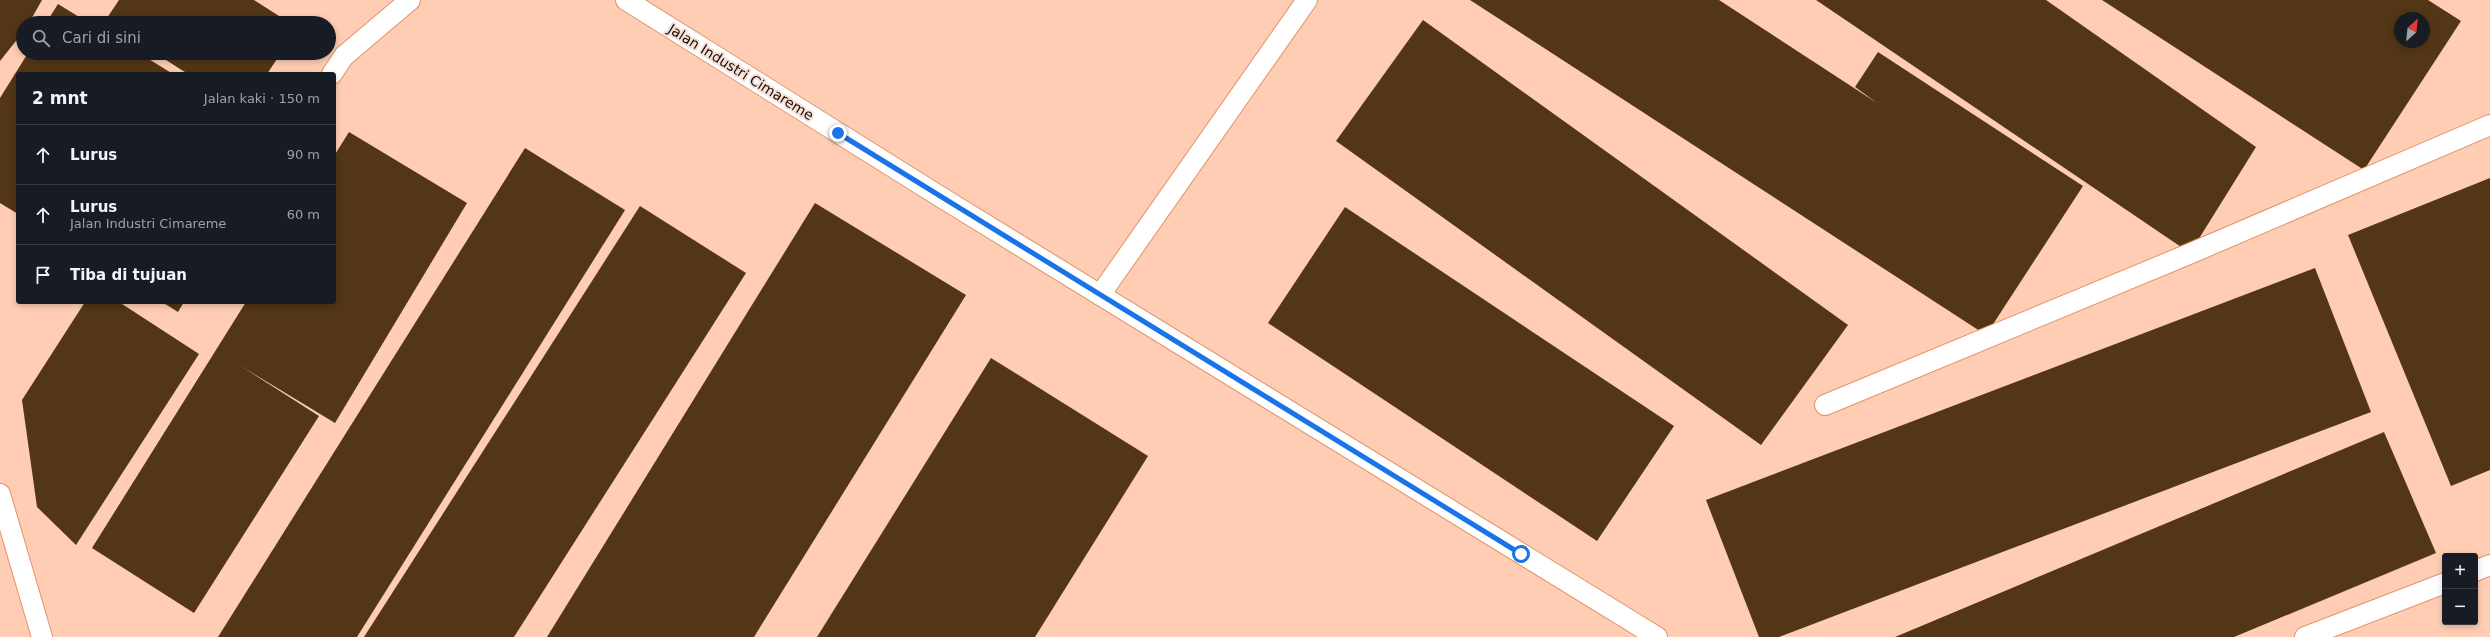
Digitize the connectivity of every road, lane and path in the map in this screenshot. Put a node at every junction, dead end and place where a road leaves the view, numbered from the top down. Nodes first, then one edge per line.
1 (410, 0) edge
2 (626, 0) edge
3 (1307, 0) edge
4 (333, 72) edge
5 (2490, 125) edge
6 (1100, 295) junction
7 (1825, 405) dead end
8 (0, 494) edge
9 (2490, 565) edge
10 (2478, 570) edge
11 (2442, 584) edge
12 (42, 637) edge
13 (1657, 637) edge
14 (2305, 637) edge

1 - 4 lane
2 - 6 lane, Jalan Industri Cimareme
3 - 6 lane
5 - 7 lane
6 - 13 lane, Jalan Industri Cimareme
8 - 12 lane
9 - 10 lane
11 - 14 lane

